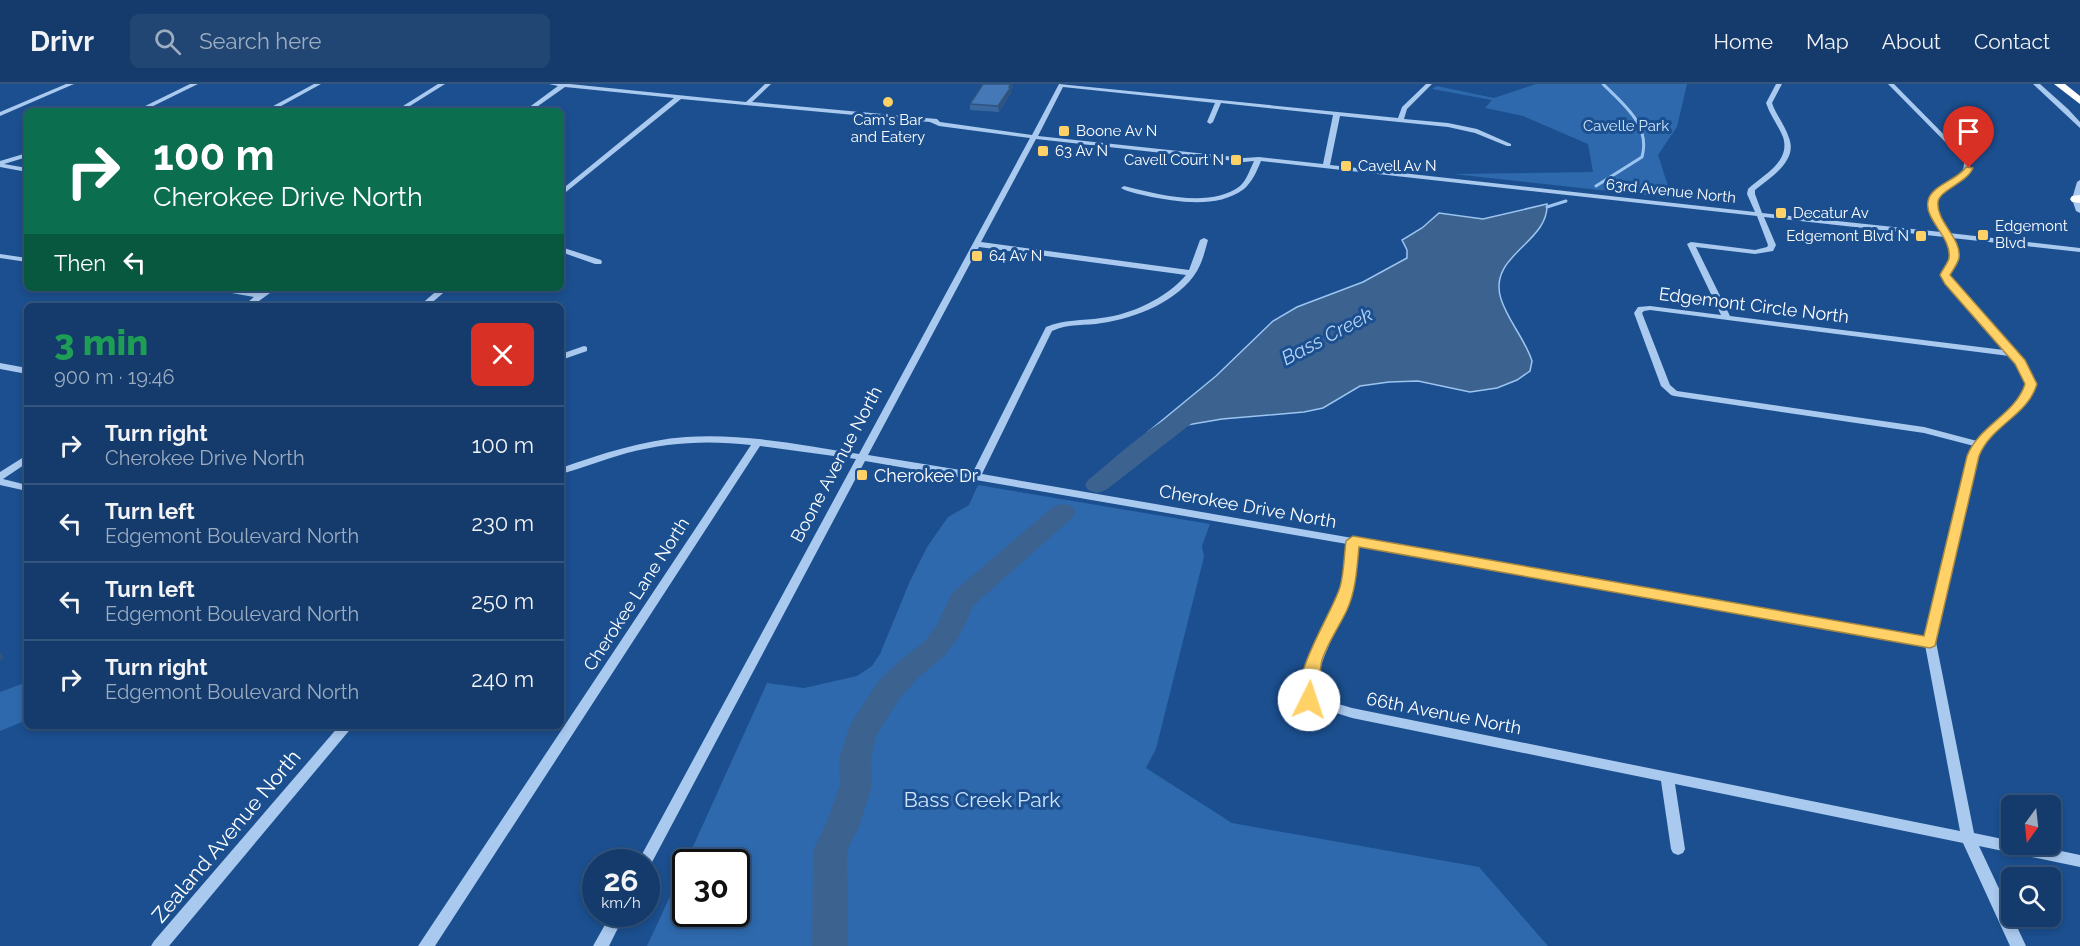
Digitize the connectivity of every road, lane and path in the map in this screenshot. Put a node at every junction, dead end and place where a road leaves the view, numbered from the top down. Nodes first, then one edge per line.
1 (71, 84) edge
2 (195, 84) edge
3 (318, 84) edge
4 (442, 84) edge
5 (552, 84) edge
6 (633, 84) edge
7 (768, 84) edge
8 (1429, 84) edge
9 (1779, 84) edge
10 (1891, 84) edge
11 (2036, 84) edge
12 (2059, 84) edge
13 (564, 85) edge
14 (1061, 85) edge
15 (623, 91) junction
16 (679, 97) junction
17 (1219, 101) junction
18 (2080, 101) edge
19 (747, 104) junction
20 (144, 108) edge
21 (273, 108) edge
22 (403, 108) edge
23 (531, 108) edge
24 (1337, 113) junction
25 (0, 114) edge
26 (1400, 120) junction
27 (1210, 122) dead end
28 (2080, 126) edge
29 (1034, 134) junction
30 (1509, 145) dead end
31 (24, 156) edge
32 (1259, 159) junction
33 (0, 164) edge
34 (1326, 166) junction
35 (24, 169) edge
36 (1124, 188) dead end
37 (564, 192) edge
38 (1759, 214) junction
39 (1947, 236) junction
40 (1204, 240) dead end
41 (976, 244) junction
42 (564, 250) edge
43 (2080, 250) edge
44 (0, 256) edge
45 (24, 260) edge
46 (598, 262) dead end
47 (1191, 273) junction
48 (233, 291) edge
49 (269, 291) edge
50 (441, 291) edge
51 (262, 296) junction
52 (252, 303) edge
53 (427, 303) edge
54 (1727, 318) junction
55 (584, 349) dead end
56 (2012, 354) junction
57 (564, 356) edge
58 (0, 366) edge
59 (24, 370) edge
60 (758, 442) junction
61 (1978, 444) junction
62 (863, 457) junction
63 (24, 460) edge
64 (564, 470) edge
65 (976, 476) junction
66 (0, 477) edge
67 (0, 482) edge
68 (24, 487) edge
69 (1353, 541) junction
70 (1930, 642) junction
71 (344, 729) edge
72 (1667, 777) junction
73 (1968, 838) junction
74 (652, 849) edge
75 (1678, 849) dead end
76 (2080, 861) edge
77 (611, 927) edge
78 (159, 946) edge
79 (426, 946) edge
80 (601, 946) edge
81 (2019, 946) edge

1 - 25 street
2 - 20 street
3 - 21 street
4 - 22 street
5 - 13 street, 63rd Avenue North
6 - 15 street
7 - 19 street
8 - 26 street
9 - 38 street
10 - 39 street
11 - 28 street
12 - 18 highway
13 - 15 street, 63rd Avenue North
13 - 23 street
14 - 17 street
14 - 29 street, Boone Avenue North
15 - 16 street, 63rd Avenue North
16 - 19 street, 63rd Avenue North
16 - 37 street
17 - 24 street
17 - 27 street
19 - 29 street, 63rd Avenue North
24 - 26 street
24 - 34 street
26 - 30 street
29 - 32 street, 63rd Avenue North
29 - 41 street, Boone Avenue North
31 - 33 street
32 - 34 street, 63rd Avenue North
32 - 36 street
33 - 35 street
34 - 38 street, 63rd Avenue North
38 - 39 street, 63rd Avenue North
38 - 54 street
39 - 43 street, 63rd Avenue North
39 - 56 street
40 - 47 street
41 - 47 street
41 - 62 street, Boone Avenue North
42 - 46 street
44 - 45 street
47 - 65 street
48 - 51 street
49 - 51 street
50 - 53 street
51 - 52 street
54 - 56 street, Edgemont Circle North
54 - 61 street, Edgemont Circle North
55 - 57 street
56 - 61 street
58 - 59 street
60 - 62 street, Cherokee Drive North
60 - 64 street, Cherokee Drive North
60 - 79 street, Cherokee Lane North
61 - 70 street
62 - 65 street, Cherokee Drive North
62 - 74 street, Boone Avenue North
63 - 66 street
65 - 69 street, Cherokee Drive North
67 - 68 street
69 - 70 street, Cherokee Drive North
69 - 72 street, 66th Avenue North
70 - 73 street
71 - 78 street, Zealand Avenue North
72 - 73 street, 66th Avenue North
72 - 75 street
73 - 76 street, 66th Avenue North
73 - 81 street
77 - 80 street

